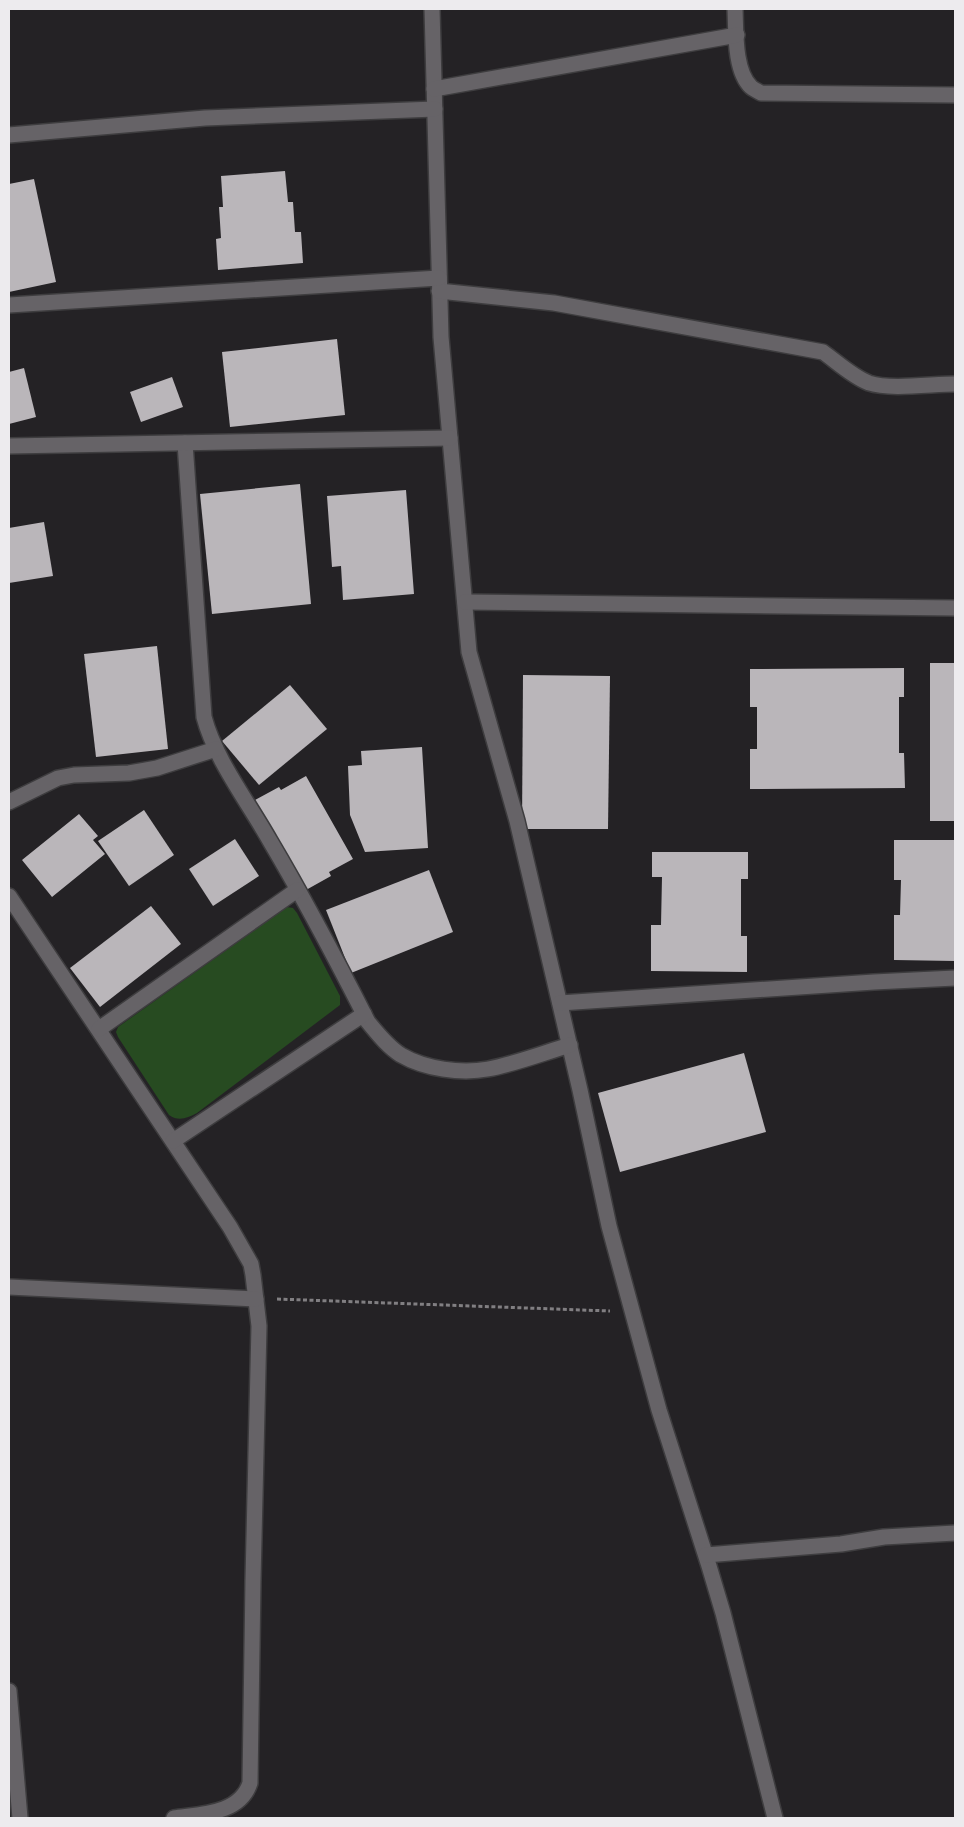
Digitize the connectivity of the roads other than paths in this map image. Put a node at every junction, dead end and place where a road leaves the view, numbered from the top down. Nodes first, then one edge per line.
1 (432, 9) edge
2 (735, 9) edge
3 (737, 35) junction
4 (434, 88) junction
5 (955, 95) edge
6 (435, 110) junction
7 (9, 135) edge
8 (439, 284) junction
9 (9, 305) edge
10 (955, 384) edge
11 (450, 438) junction
12 (184, 443) junction
13 (9, 446) edge
14 (465, 602) junction
15 (955, 608) edge
16 (216, 749) junction
17 (9, 802) edge
18 (297, 890) junction
19 (9, 896) edge
20 (955, 978) edge
21 (560, 1003) junction
22 (364, 1014) junction
23 (99, 1029) junction
24 (570, 1045) junction
25 (173, 1142) junction
26 (9, 1287) edge
27 (256, 1299) junction
28 (955, 1533) edge
29 (706, 1555) junction
30 (9, 1691) edge
31 (20, 1818) edge
32 (174, 1818) edge
33 (775, 1818) edge

1 - 4 street
2 - 3 street
3 - 4 street
3 - 5 street
4 - 6 street
6 - 7 street
6 - 8 street
8 - 9 street
8 - 10 street
8 - 11 street
11 - 12 street
11 - 14 street
12 - 13 street
12 - 16 street
14 - 15 street
14 - 21 street
16 - 17 street
16 - 18 street
18 - 22 street
18 - 23 street
19 - 23 street
20 - 21 street
21 - 24 street
22 - 24 street
22 - 25 street
23 - 25 street
24 - 29 street
25 - 27 street
26 - 27 street
27 - 32 street
28 - 29 street
29 - 33 street
30 - 31 street

